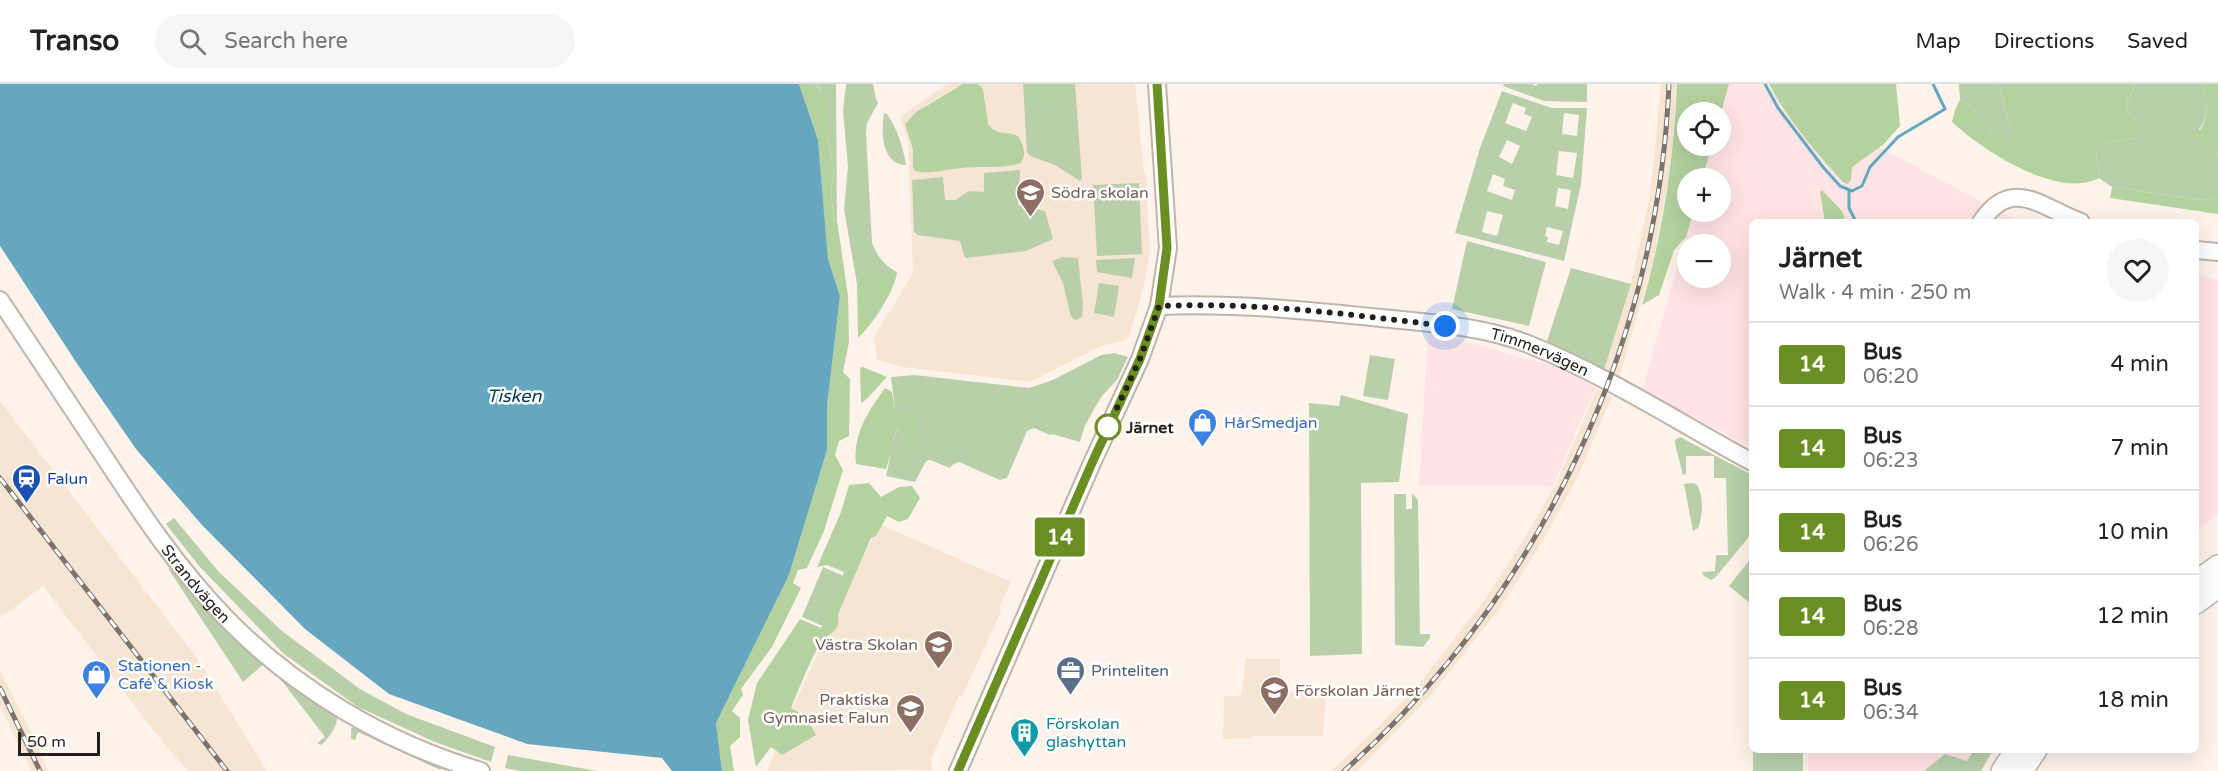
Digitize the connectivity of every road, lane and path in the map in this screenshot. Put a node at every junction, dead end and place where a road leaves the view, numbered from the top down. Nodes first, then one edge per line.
1 (1157, 84) edge
2 (1984, 219) edge
3 (2074, 219) edge
4 (2199, 250) edge
5 (2218, 252) edge
6 (0, 300) edge
7 (1159, 306) junction
8 (1749, 460) edge
9 (2218, 566) edge
10 (2199, 580) edge
11 (2218, 587) edge
12 (2199, 601) edge
13 (2014, 753) edge
14 (2034, 753) edge
15 (481, 771) edge
16 (958, 771) edge
17 (2002, 771) edge
18 (2022, 771) edge

1 - 7 street
2 - 3 street
4 - 5 street
6 - 15 street, Strandvägen
7 - 8 street, Timmervägen
7 - 16 street
9 - 10 highway
11 - 12 highway
13 - 17 highway
14 - 18 highway

